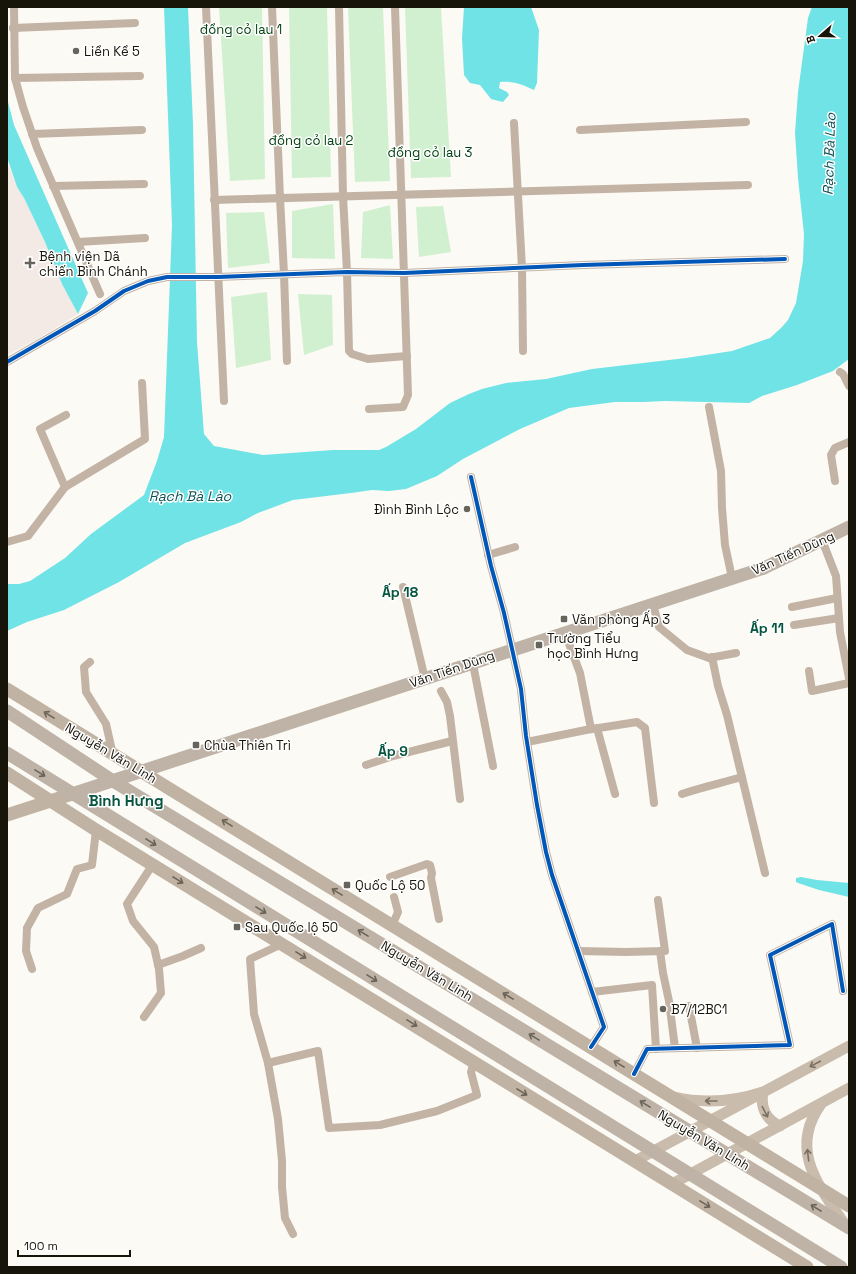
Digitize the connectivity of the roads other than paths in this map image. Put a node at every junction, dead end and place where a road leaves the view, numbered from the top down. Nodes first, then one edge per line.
1 (14, 7) edge
2 (206, 7) edge
3 (272, 7) edge
4 (339, 7) edge
5 (395, 7) edge
6 (135, 23) dead end
7 (13, 28) junction
8 (140, 76) dead end
9 (15, 78) junction
10 (746, 122) dead end
11 (514, 123) dead end
12 (142, 130) dead end
13 (580, 130) dead end
14 (32, 134) junction
15 (144, 184) dead end
16 (748, 185) dead end
17 (53, 186) junction
18 (518, 191) junction
19 (401, 195) junction
20 (343, 196) junction
21 (280, 198) junction
22 (214, 200) junction
23 (145, 238) dead end
24 (78, 242) junction
25 (785, 259) dead end
26 (522, 268) junction
27 (347, 272) junction
28 (404, 273) junction
29 (284, 274) junction
30 (218, 277) junction
31 (100, 294) dead end
32 (523, 351) dead end
33 (407, 356) junction
34 (287, 361) dead end
35 (7, 362) edge
36 (840, 372) dead end
37 (142, 383) dead end
38 (849, 386) edge
39 (224, 401) dead end
40 (709, 407) dead end
41 (369, 409) dead end
42 (66, 415) dead end
43 (849, 442) edge
44 (471, 477) dead end
45 (834, 481) dead end
46 (65, 487) junction
47 (849, 527) edge
48 (822, 540) junction
49 (7, 542) edge
50 (515, 547) dead end
51 (488, 555) junction
52 (732, 578) junction
53 (403, 587) dead end
54 (837, 598) junction
55 (652, 604) junction
56 (792, 607) dead end
57 (839, 618) junction
58 (794, 625) dead end
59 (565, 633) junction
60 (512, 649) junction
61 (736, 653) dead end
62 (712, 657) junction
63 (90, 662) dead end
64 (473, 664) junction
65 (809, 671) dead end
66 (849, 678) edge
67 (425, 679) junction
68 (849, 682) edge
69 (7, 689) edge
70 (441, 691) dead end
71 (7, 711) edge
72 (594, 729) junction
73 (452, 741) junction
74 (527, 742) junction
75 (7, 753) edge
76 (113, 754) junction
77 (366, 765) dead end
78 (493, 766) dead end
79 (143, 771) junction
80 (7, 773) edge
81 (742, 777) junction
82 (113, 781) junction
83 (72, 794) junction
84 (615, 794) dead end
85 (682, 794) dead end
86 (460, 799) dead end
87 (49, 801) junction
88 (654, 803) dead end
89 (7, 815) edge
90 (96, 830) junction
91 (153, 864) junction
92 (765, 873) dead end
93 (390, 877) dead end
94 (394, 897) dead end
95 (658, 900) dead end
96 (440, 919) dead end
97 (392, 926) junction
98 (282, 944) junction
99 (201, 948) dead end
100 (578, 951) junction
101 (660, 951) junction
102 (158, 965) junction
103 (32, 969) dead end
104 (843, 991) dead end
105 (592, 992) junction
106 (689, 1006) dead end
107 (144, 1017) dead end
108 (849, 1046) edge
109 (591, 1047) junction
110 (675, 1048) junction
111 (697, 1048) junction
112 (656, 1049) junction
113 (474, 1062) junction
114 (268, 1063) junction
115 (634, 1074) junction
116 (849, 1088) edge
117 (763, 1092) junction
118 (672, 1097) junction
119 (822, 1103) junction
120 (711, 1120) junction
121 (780, 1126) junction
122 (690, 1132) junction
123 (748, 1143) junction
124 (653, 1152) junction
125 (727, 1154) junction
126 (635, 1161) junction
127 (690, 1174) junction
128 (672, 1184) junction
129 (820, 1187) junction
130 (849, 1206) edge
131 (847, 1227) edge
132 (292, 1234) dead end
133 (807, 1267) edge
134 (841, 1267) edge

1 - 7 street
2 - 22 street
3 - 21 street
4 - 20 street
5 - 19 street
6 - 7 street
7 - 9 street
8 - 9 street
9 - 14 street
10 - 13 street
11 - 18 street
12 - 14 street
14 - 17 street
15 - 17 street
16 - 18 street
17 - 24 street
18 - 19 street
18 - 26 street
19 - 20 street
19 - 28 street
20 - 21 street
20 - 27 street
21 - 22 street
21 - 29 street
22 - 30 street
23 - 24 street
24 - 31 street
25 - 26 street
26 - 28 street
26 - 32 street
27 - 28 street
27 - 29 street
27 - 33 street
28 - 33 street
29 - 30 street
29 - 34 street
30 - 35 street
30 - 39 street
33 - 41 street
36 - 38 street
37 - 46 street
40 - 52 street
42 - 46 street
43 - 45 street
44 - 51 street
46 - 49 street
47 - 48 highway, Văn Tiến Dũng
48 - 52 highway, Văn Tiến Dũng
48 - 54 street
50 - 51 street
51 - 60 street
52 - 55 highway, Văn Tiến Dũng
53 - 67 street
54 - 56 street
54 - 57 street
55 - 59 highway, Văn Tiến Dũng
55 - 62 street
57 - 58 street
57 - 66 street
59 - 60 highway, Văn Tiến Dũng
59 - 72 street
60 - 64 highway, Văn Tiến Dũng
60 - 74 street
61 - 62 street
62 - 81 street
63 - 76 street
64 - 67 highway, Văn Tiến Dũng
64 - 78 street
65 - 68 street
67 - 79 highway, Văn Tiến Dũng
76 -> 69 main road, Nguyễn Văn Linh
70 - 73 street
71 - 82 highway, Nguyễn Văn Linh
72 - 74 street
72 - 84 street
72 - 88 street
73 - 77 street
73 - 86 street
74 - 100 street
75 -> 83 highway
76 - 79 main road, Nguyễn Văn Linh
79 - 82 highway
97 -> 79 main road, Nguyễn Văn Linh
80 - 87 main road
81 - 85 street
81 - 92 street
82 - 83 highway
122 -> 82 highway, Nguyễn Văn Linh
83 - 87 main road
83 -> 124 highway
87 - 89 main road
87 - 90 main road
90 - 91 main road
90 - 103 street
91 -> 98 main road
91 - 102 street
93 - 96 street
94 - 97 street
95 - 101 street
109 -> 97 main road, Nguyễn Văn Linh
98 -> 113 main road
98 - 114 street
99 - 102 street
100 - 101 street
100 - 105 street
101 - 110 street
102 - 107 street
104 - 111 street
105 - 109 street
105 - 112 street
106 - 111 street
108 -> 117 main road
115 -> 109 main road, Nguyễn Văn Linh
110 - 111 street
110 - 112 street
112 - 115 street
113 - 114 street
113 -> 126 main road
114 - 132 street
115 - 118 main road, Nguyễn Văn Linh
116 - 119 main road
117 -> 118 main road
117 - 120 main road
117 -> 121 main road
118 - 120 main road, Nguyễn Văn Linh
119 - 121 main road
129 -> 119 main road
120 - 122 main road
120 - 123 main road, Nguyễn Văn Linh
121 - 123 main road
122 - 124 main road
122 - 125 highway, Nguyễn Văn Linh
123 - 125 main road
123 - 129 main road, Nguyễn Văn Linh
124 - 126 main road
124 - 127 highway
125 - 127 main road
131 -> 125 highway, Nguyễn Văn Linh
126 - 128 main road
127 - 128 main road
127 - 134 highway
128 -> 133 main road
129 - 130 main road, Nguyễn Văn Linh
129 - 131 main road

